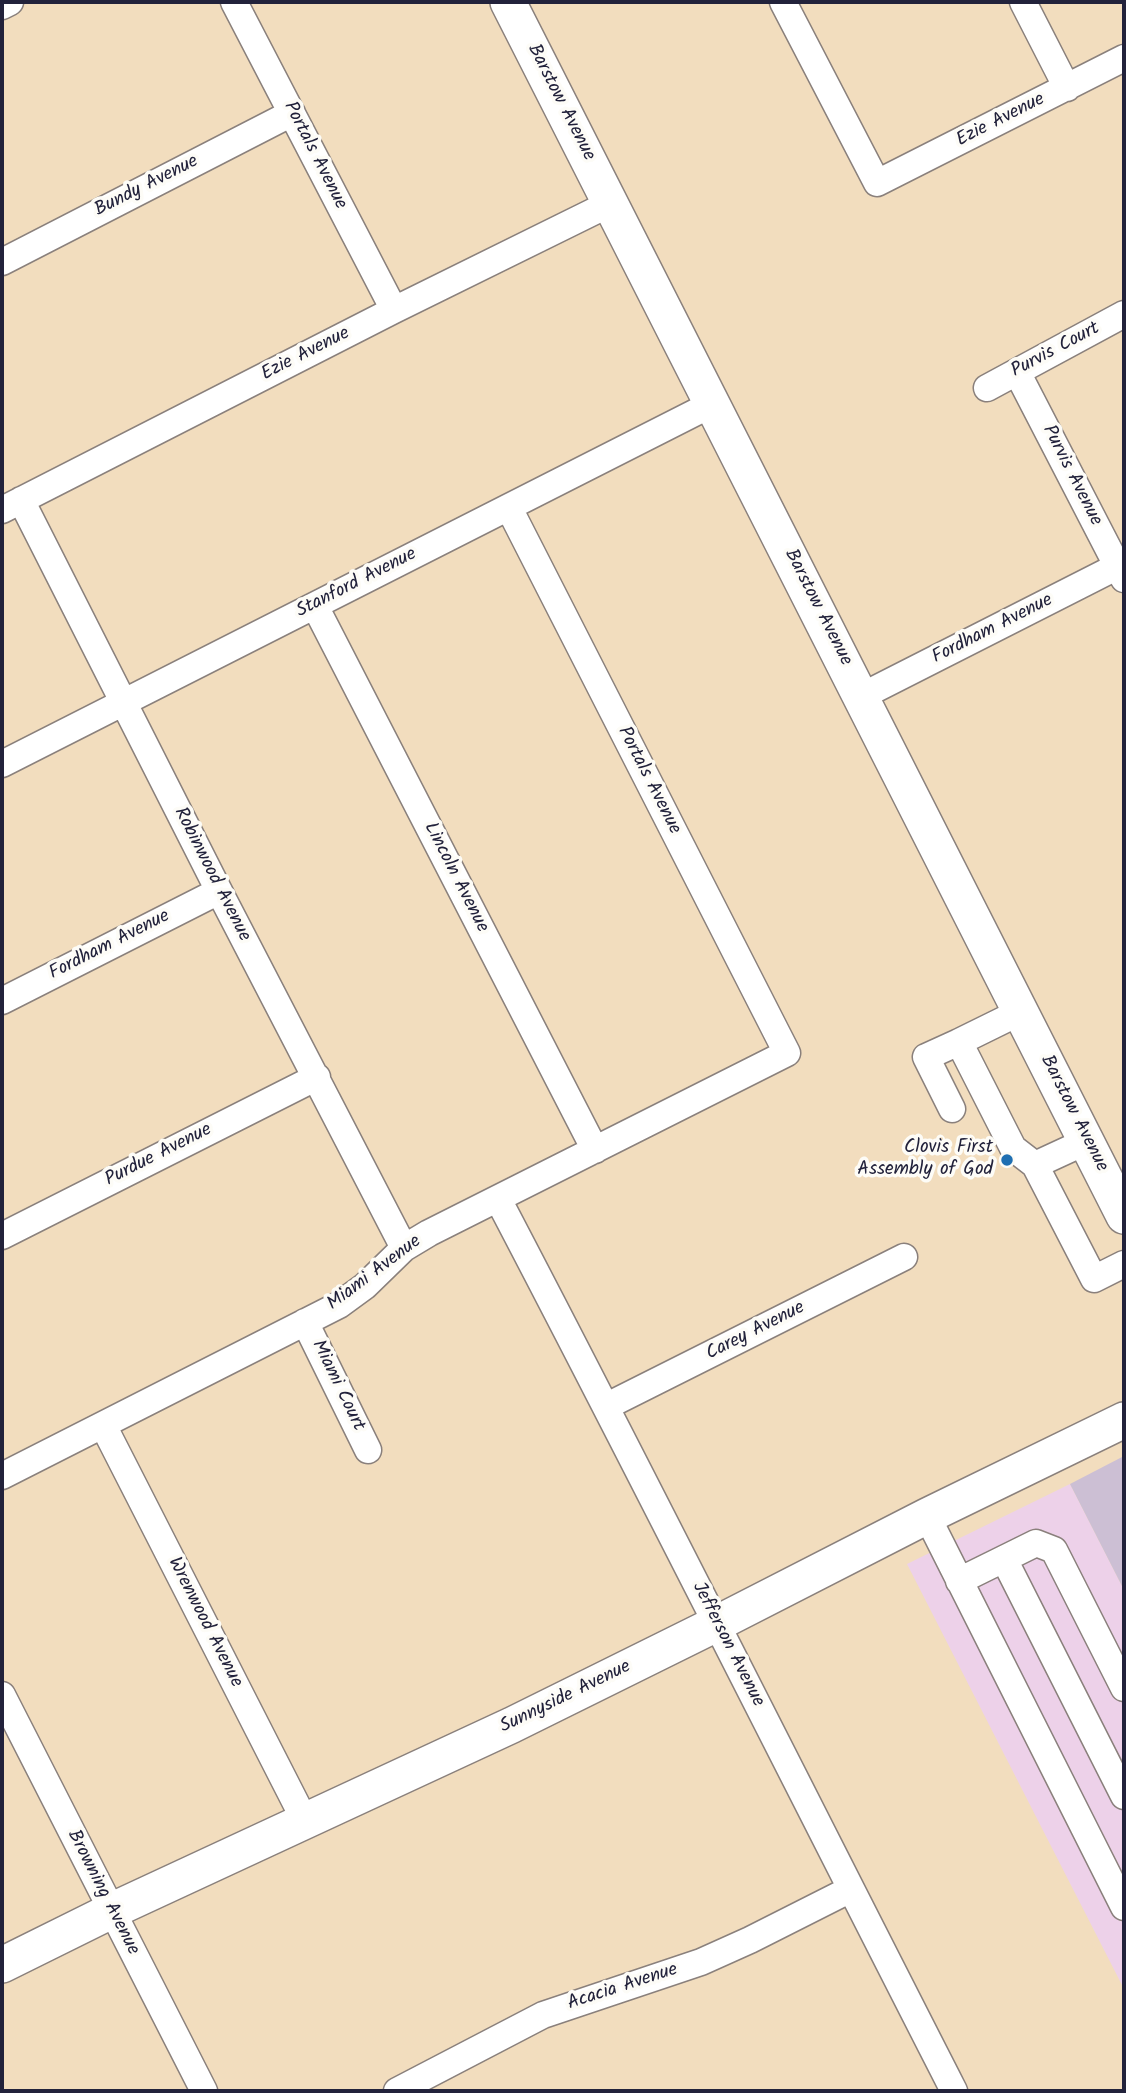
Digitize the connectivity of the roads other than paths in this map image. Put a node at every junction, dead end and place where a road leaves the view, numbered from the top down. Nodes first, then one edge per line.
1 (10, 2) edge
2 (234, 2) edge
3 (508, 2) edge
4 (783, 2) edge
5 (1023, 2) edge
6 (2, 6) edge
7 (1124, 58) edge
8 (1067, 88) junction
9 (292, 113) junction
10 (611, 203) junction
11 (2, 262) edge
12 (394, 310) junction
13 (1124, 314) edge
14 (1017, 372) junction
15 (987, 388) dead end
16 (712, 404) junction
17 (11, 505) edge
18 (509, 508) junction
19 (1122, 570) edge
20 (315, 606) junction
21 (862, 696) junction
22 (124, 702) junction
23 (2, 764) edge
24 (219, 891) junction
25 (2, 1000) edge
26 (1021, 1011) junction
27 (959, 1042) junction
28 (787, 1053) joint
29 (317, 1077) junction
30 (952, 1109) dead end
31 (1087, 1141) junction
32 (595, 1150) junction
33 (1035, 1165) junction
34 (498, 1199) junction
35 (1124, 1216) edge
36 (2, 1236) edge
37 (404, 1248) junction
38 (905, 1257) dead end
39 (1124, 1264) edge
40 (305, 1322) junction
41 (607, 1406) junction
42 (1124, 1420) edge
43 (103, 1425) junction
44 (368, 1450) dead end
45 (2, 1476) edge
46 (927, 1516) junction
47 (1004, 1559) junction
48 (960, 1581) junction
49 (716, 1624) junction
50 (1124, 1688) edge
51 (2, 1695) edge
52 (1124, 1796) edge
53 (305, 1821) junction
54 (851, 1889) junction
55 (1124, 1907) edge
56 (111, 1911) junction
57 (2, 1965) edge
58 (204, 2091) edge
59 (397, 2091) edge
60 (954, 2091) edge

1 - 6 street
2 - 9 street, Portals Avenue
3 - 10 main road, Barstow Avenue
4 - 8 street, Ezie Avenue
5 - 8 street
7 - 8 street, Ezie Avenue
9 - 11 street, Bundy Avenue
9 - 12 street, Portals Avenue
10 - 12 street, Ezie Avenue
10 - 16 main road, Barstow Avenue
12 - 17 street, Ezie Avenue
13 - 14 street, Purvis Court
14 - 15 street, Purvis Court
14 - 19 street, Purvis Avenue
16 - 18 street, Stanford Avenue
16 - 21 main road, Barstow Avenue
17 - 22 street, Robinwood Avenue
18 - 20 street, Stanford Avenue
18 - 28 street, Portals Avenue
19 - 21 street, Fordham Avenue
20 - 22 street, Stanford Avenue
20 - 32 street, Lincoln Avenue
21 - 26 main road, Barstow Avenue
22 - 23 street, Stanford Avenue
22 - 24 street, Robinwood Avenue
24 - 25 street, Fordham Avenue
24 - 29 street, Robinwood Avenue
26 - 27 street
26 - 31 main road, Barstow Avenue
27 - 30 street
27 - 33 street
28 - 32 street, Miami Avenue
29 - 36 street, Purdue Avenue
29 - 37 street, Robinwood Avenue
31 - 33 street
31 - 35 main road, Barstow Avenue
32 - 34 street, Miami Avenue
33 - 39 street
34 - 37 street, Miami Avenue
34 - 41 street, Jefferson Avenue
37 - 40 street, Miami Avenue
38 - 41 street, Carey Avenue
40 - 43 street, Miami Avenue
40 - 44 street, Miami Court
41 - 49 street, Jefferson Avenue
42 - 46 main road, Sunnyside Avenue
43 - 45 street, Miami Avenue
43 - 53 street, Wrenwood Avenue
46 - 48 street
46 - 49 main road, Sunnyside Avenue
47 - 48 street
47 - 50 street
47 - 52 street
48 - 55 street
49 - 53 main road, Sunnyside Avenue
49 - 54 street, Jefferson Avenue
51 - 56 street, Browning Avenue
53 - 56 main road, Sunnyside Avenue
54 - 59 street, Acacia Avenue
54 - 60 street, Jefferson Avenue
56 - 57 main road, Sunnyside Avenue
56 - 58 street, Browning Avenue

